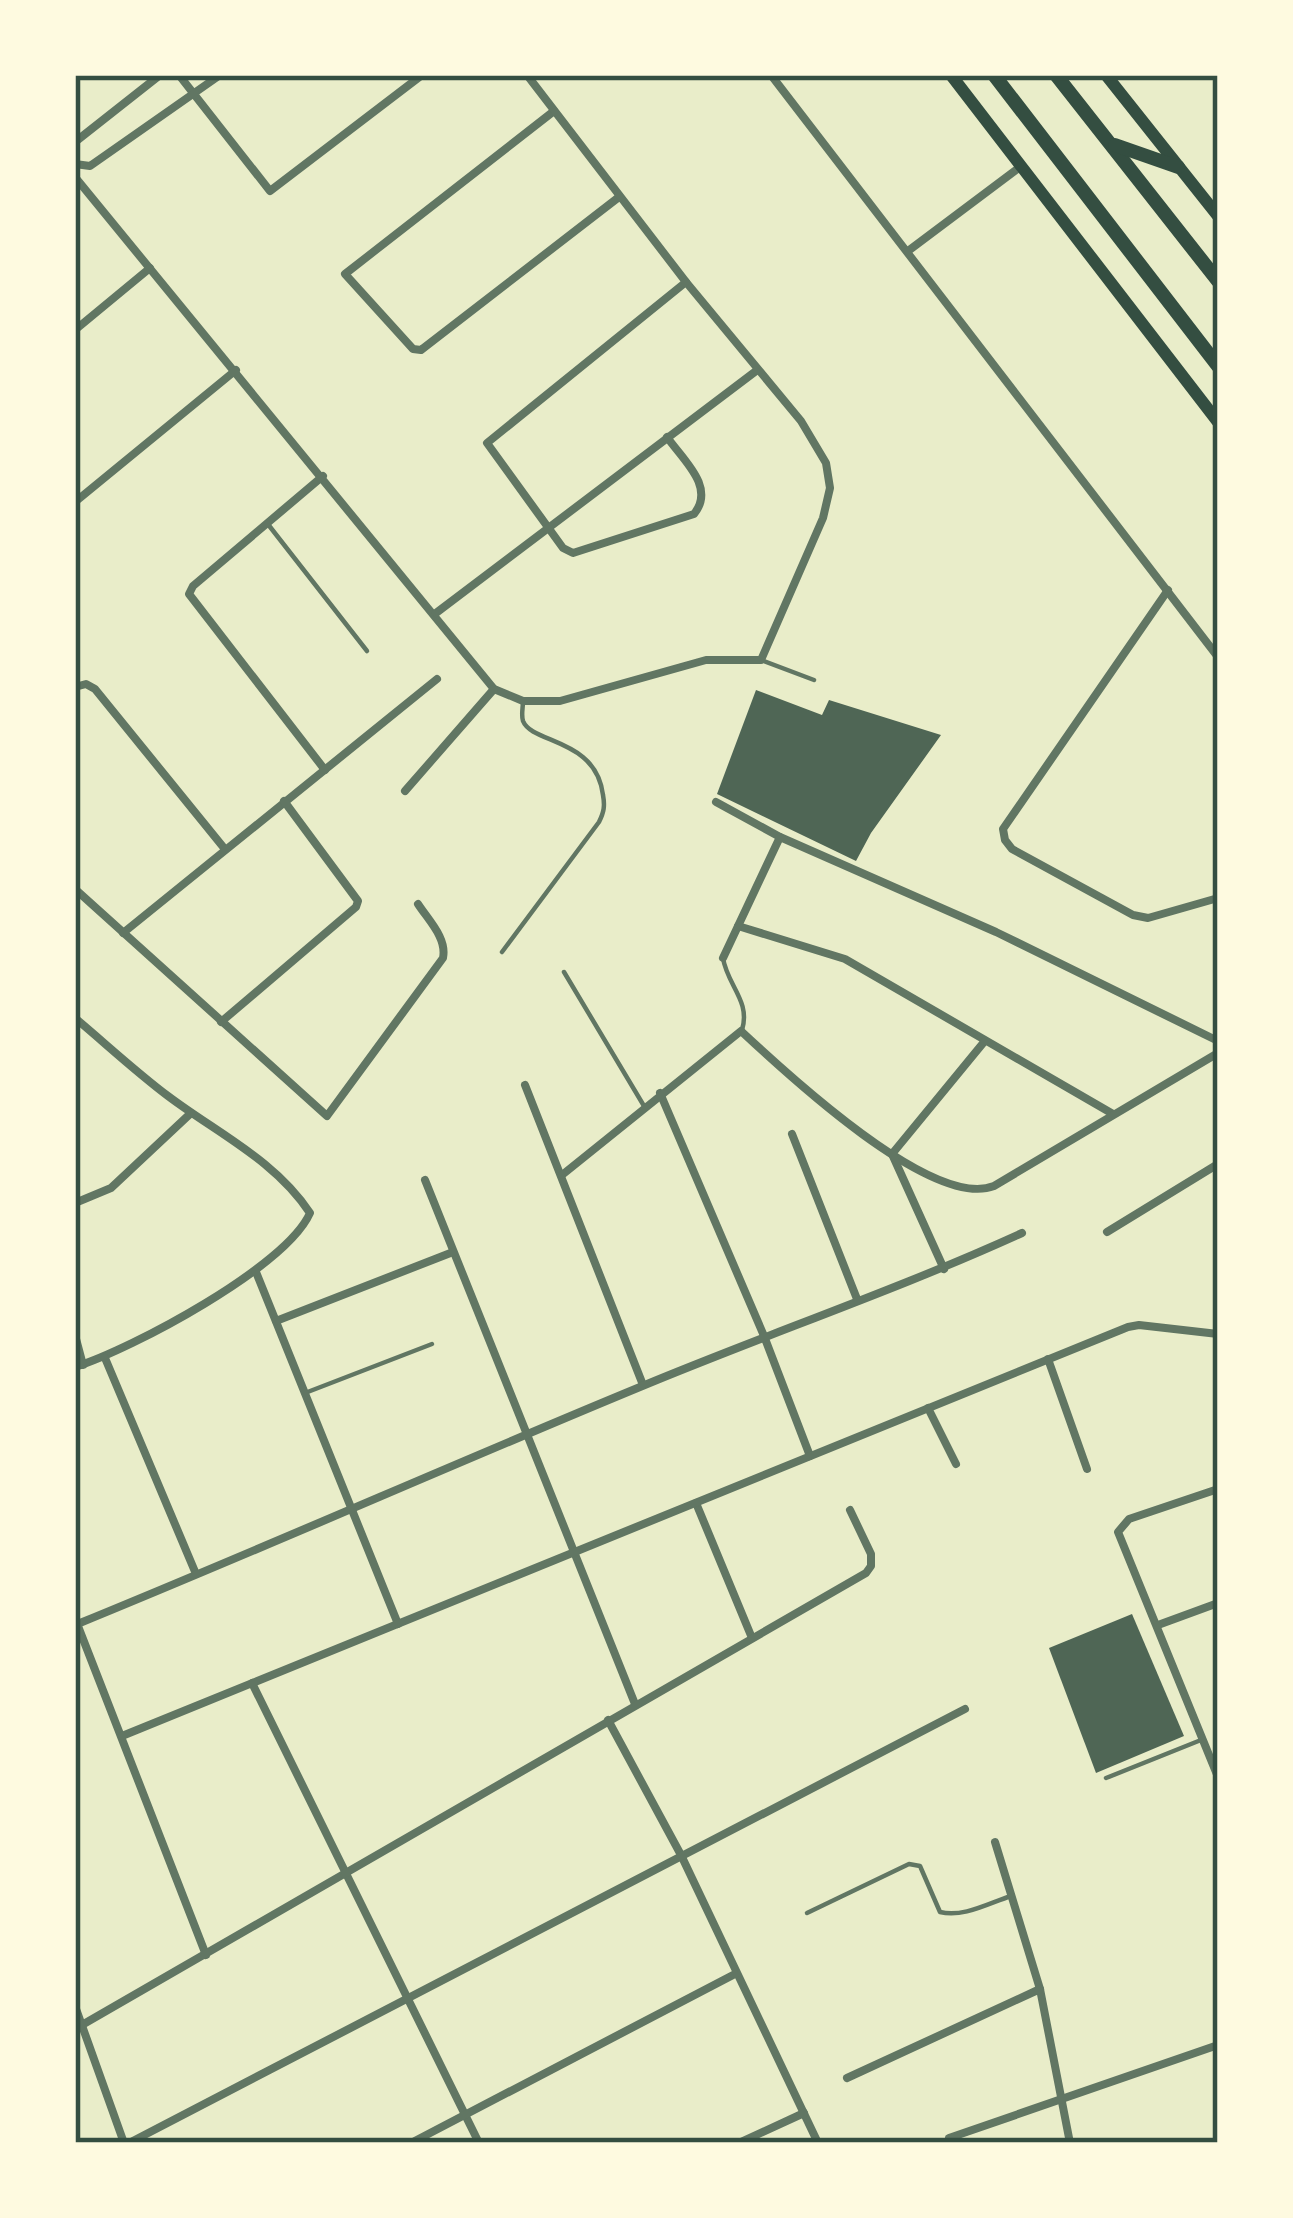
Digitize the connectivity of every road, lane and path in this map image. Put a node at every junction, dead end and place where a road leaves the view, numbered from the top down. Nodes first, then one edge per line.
1 (160, 75) edge
2 (178, 75) edge
3 (220, 75) edge
4 (422, 75) edge
5 (527, 75) edge
6 (771, 75) edge
7 (951, 75) edge
8 (994, 75) edge
9 (1056, 75) edge
10 (1106, 75) edge
11 (195, 95) junction
12 (554, 111) junction
13 (75, 142) edge
14 (1113, 144) junction
15 (75, 164) edge
16 (1021, 166) junction
17 (1178, 167) junction
18 (75, 177) edge
19 (619, 197) junction
20 (1218, 216) edge
21 (908, 250) junction
22 (150, 268) junction
23 (1218, 281) edge
24 (686, 282) junction
25 (75, 330) edge
26 (1218, 366) edge
27 (236, 370) junction
28 (756, 370) junction
29 (1218, 422) edge
30 (667, 437) junction
31 (323, 476) junction
32 (75, 502) edge
33 (267, 523) junction
34 (550, 528) junction
35 (1168, 590) junction
36 (436, 613) junction
37 (367, 650) dead end
38 (1218, 657) edge
39 (760, 660) junction
40 (436, 679) dead end
41 (814, 680) dead end
42 (75, 686) edge
43 (494, 688) junction
44 (523, 701) junction
45 (326, 770) junction
46 (405, 791) dead end
47 (284, 801) junction
48 (716, 802) dead end
49 (780, 837) junction
50 (224, 848) junction
51 (75, 889) edge
52 (1218, 898) edge
53 (418, 904) dead end
54 (738, 926) junction
55 (123, 933) junction
56 (502, 952) dead end
57 (723, 958) joint
58 (564, 972) dead end
59 (75, 1018) edge
60 (220, 1022) junction
61 (741, 1031) junction
62 (1218, 1040) edge
63 (984, 1042) junction
64 (1218, 1053) edge
65 (525, 1085) dead end
66 (660, 1093) junction
67 (644, 1106) junction
68 (191, 1113) junction
69 (1113, 1114) junction
70 (792, 1134) dead end
71 (892, 1154) junction
72 (1218, 1164) edge
73 (562, 1175) junction
74 (424, 1180) dead end
75 (75, 1203) edge
76 (1107, 1232) dead end
77 (1022, 1233) dead end
78 (453, 1252) junction
79 (944, 1269) junction
80 (256, 1272) junction
81 (857, 1299) junction
82 (276, 1321) junction
83 (1218, 1334) edge
84 (75, 1335) edge
85 (764, 1336) junction
86 (431, 1344) dead end
87 (105, 1358) junction
88 (1048, 1360) junction
89 (79, 1366) edge
90 (643, 1385) junction
91 (305, 1394) junction
92 (928, 1408) junction
93 (526, 1435) junction
94 (810, 1456) junction
95 (956, 1464) dead end
96 (1087, 1468) dead end
97 (1218, 1489) edge
98 (696, 1503) junction
99 (352, 1508) junction
100 (850, 1510) dead end
101 (574, 1552) junction
102 (196, 1574) junction
103 (1218, 1603) edge
104 (76, 1623) edge
105 (398, 1624) junction
106 (1158, 1625) junction
107 (752, 1638) junction
108 (252, 1683) junction
109 (635, 1704) junction
110 (965, 1709) dead end
111 (608, 1720) junction
112 (122, 1736) junction
113 (1203, 1739) junction
114 (1218, 1777) edge
115 (1106, 1778) dead end
116 (995, 1842) dead end
117 (681, 1855) junction
118 (346, 1874) junction
119 (1011, 1896) junction
120 (807, 1913) dead end
121 (206, 1955) junction
122 (735, 1974) junction
123 (1040, 1989) junction
124 (408, 1999) junction
125 (75, 2006) edge
126 (79, 2027) edge
127 (1218, 2045) edge
128 (847, 2078) dead end
129 (1064, 2098) junction
130 (804, 2113) junction
131 (465, 2114) junction
132 (950, 2138) dead end
133 (126, 2143) edge
134 (411, 2143) edge
135 (479, 2143) edge
136 (739, 2143) edge
137 (818, 2143) edge
138 (1070, 2143) edge

1 - 13 street
2 - 11 street
3 - 11 street
4 - 11 street
5 - 12 street
6 - 21 street
7 - 16 main road
8 - 26 highway
9 - 14 highway
10 - 17 main road
11 - 15 street
12 - 19 street
12 - 19 street
14 - 17 highway
14 - 23 highway
16 - 21 street
16 - 29 main road
17 - 20 main road
18 - 22 street
19 - 24 street
21 - 35 street
22 - 25 street
22 - 27 street
24 - 28 street
24 - 34 street
27 - 31 street
27 - 32 street
28 - 30 street
28 - 39 street
30 - 34 street
30 - 34 street
31 - 33 street
31 - 36 street
33 - 37 lane
33 - 45 street
34 - 36 street
35 - 38 street
35 - 52 street
36 - 43 street
39 - 41 lane
39 - 44 street
40 - 45 street
42 - 50 street
43 - 44 street
43 - 46 street
44 - 56 lane
45 - 47 street
47 - 50 street
47 - 60 street
48 - 49 street
49 - 54 street
49 - 62 street
50 - 55 street
51 - 55 street
53 - 60 street
54 - 57 street
54 - 63 street
55 - 60 street
57 - 61 lane
58 - 67 lane
59 - 68 street
61 - 66 street
61 - 71 street
63 - 69 street
63 - 71 street
64 - 69 street
65 - 73 street
66 - 67 street
66 - 85 street
67 - 73 street
68 - 75 street
68 - 80 street
69 - 71 street
70 - 81 street
71 - 79 street
72 - 76 street
73 - 90 street
74 - 78 street
77 - 79 street
78 - 82 street
78 - 93 street
79 - 81 street
80 - 82 street
80 - 87 street
81 - 85 street
82 - 91 street
83 - 88 street
84 - 89 street
85 - 90 street
85 - 94 street
86 - 91 lane
87 - 89 street
87 - 102 street
88 - 92 street
88 - 96 street
90 - 93 street
91 - 99 street
92 - 94 street
92 - 95 street
93 - 99 street
93 - 101 street
94 - 98 street
97 - 106 street
98 - 101 street
98 - 107 street
99 - 102 street
99 - 105 street
100 - 107 street
101 - 105 street
101 - 109 street
102 - 104 street
103 - 106 street
104 - 112 street
105 - 108 street
106 - 113 street
107 - 109 street
108 - 112 street
108 - 118 street
109 - 111 street
110 - 117 street
111 - 117 street
111 - 118 street
112 - 121 street
113 - 114 street
113 - 115 lane
116 - 119 street
117 - 122 street
117 - 124 street
118 - 121 street
118 - 124 street
119 - 120 lane
119 - 123 street
121 - 126 street
122 - 130 street
122 - 131 street
123 - 128 street
123 - 129 street
124 - 131 street
124 - 133 street
125 - 126 street
126 - 133 street
127 - 129 street
129 - 132 street
129 - 138 street
130 - 136 street
130 - 137 street
131 - 134 street
131 - 135 street

